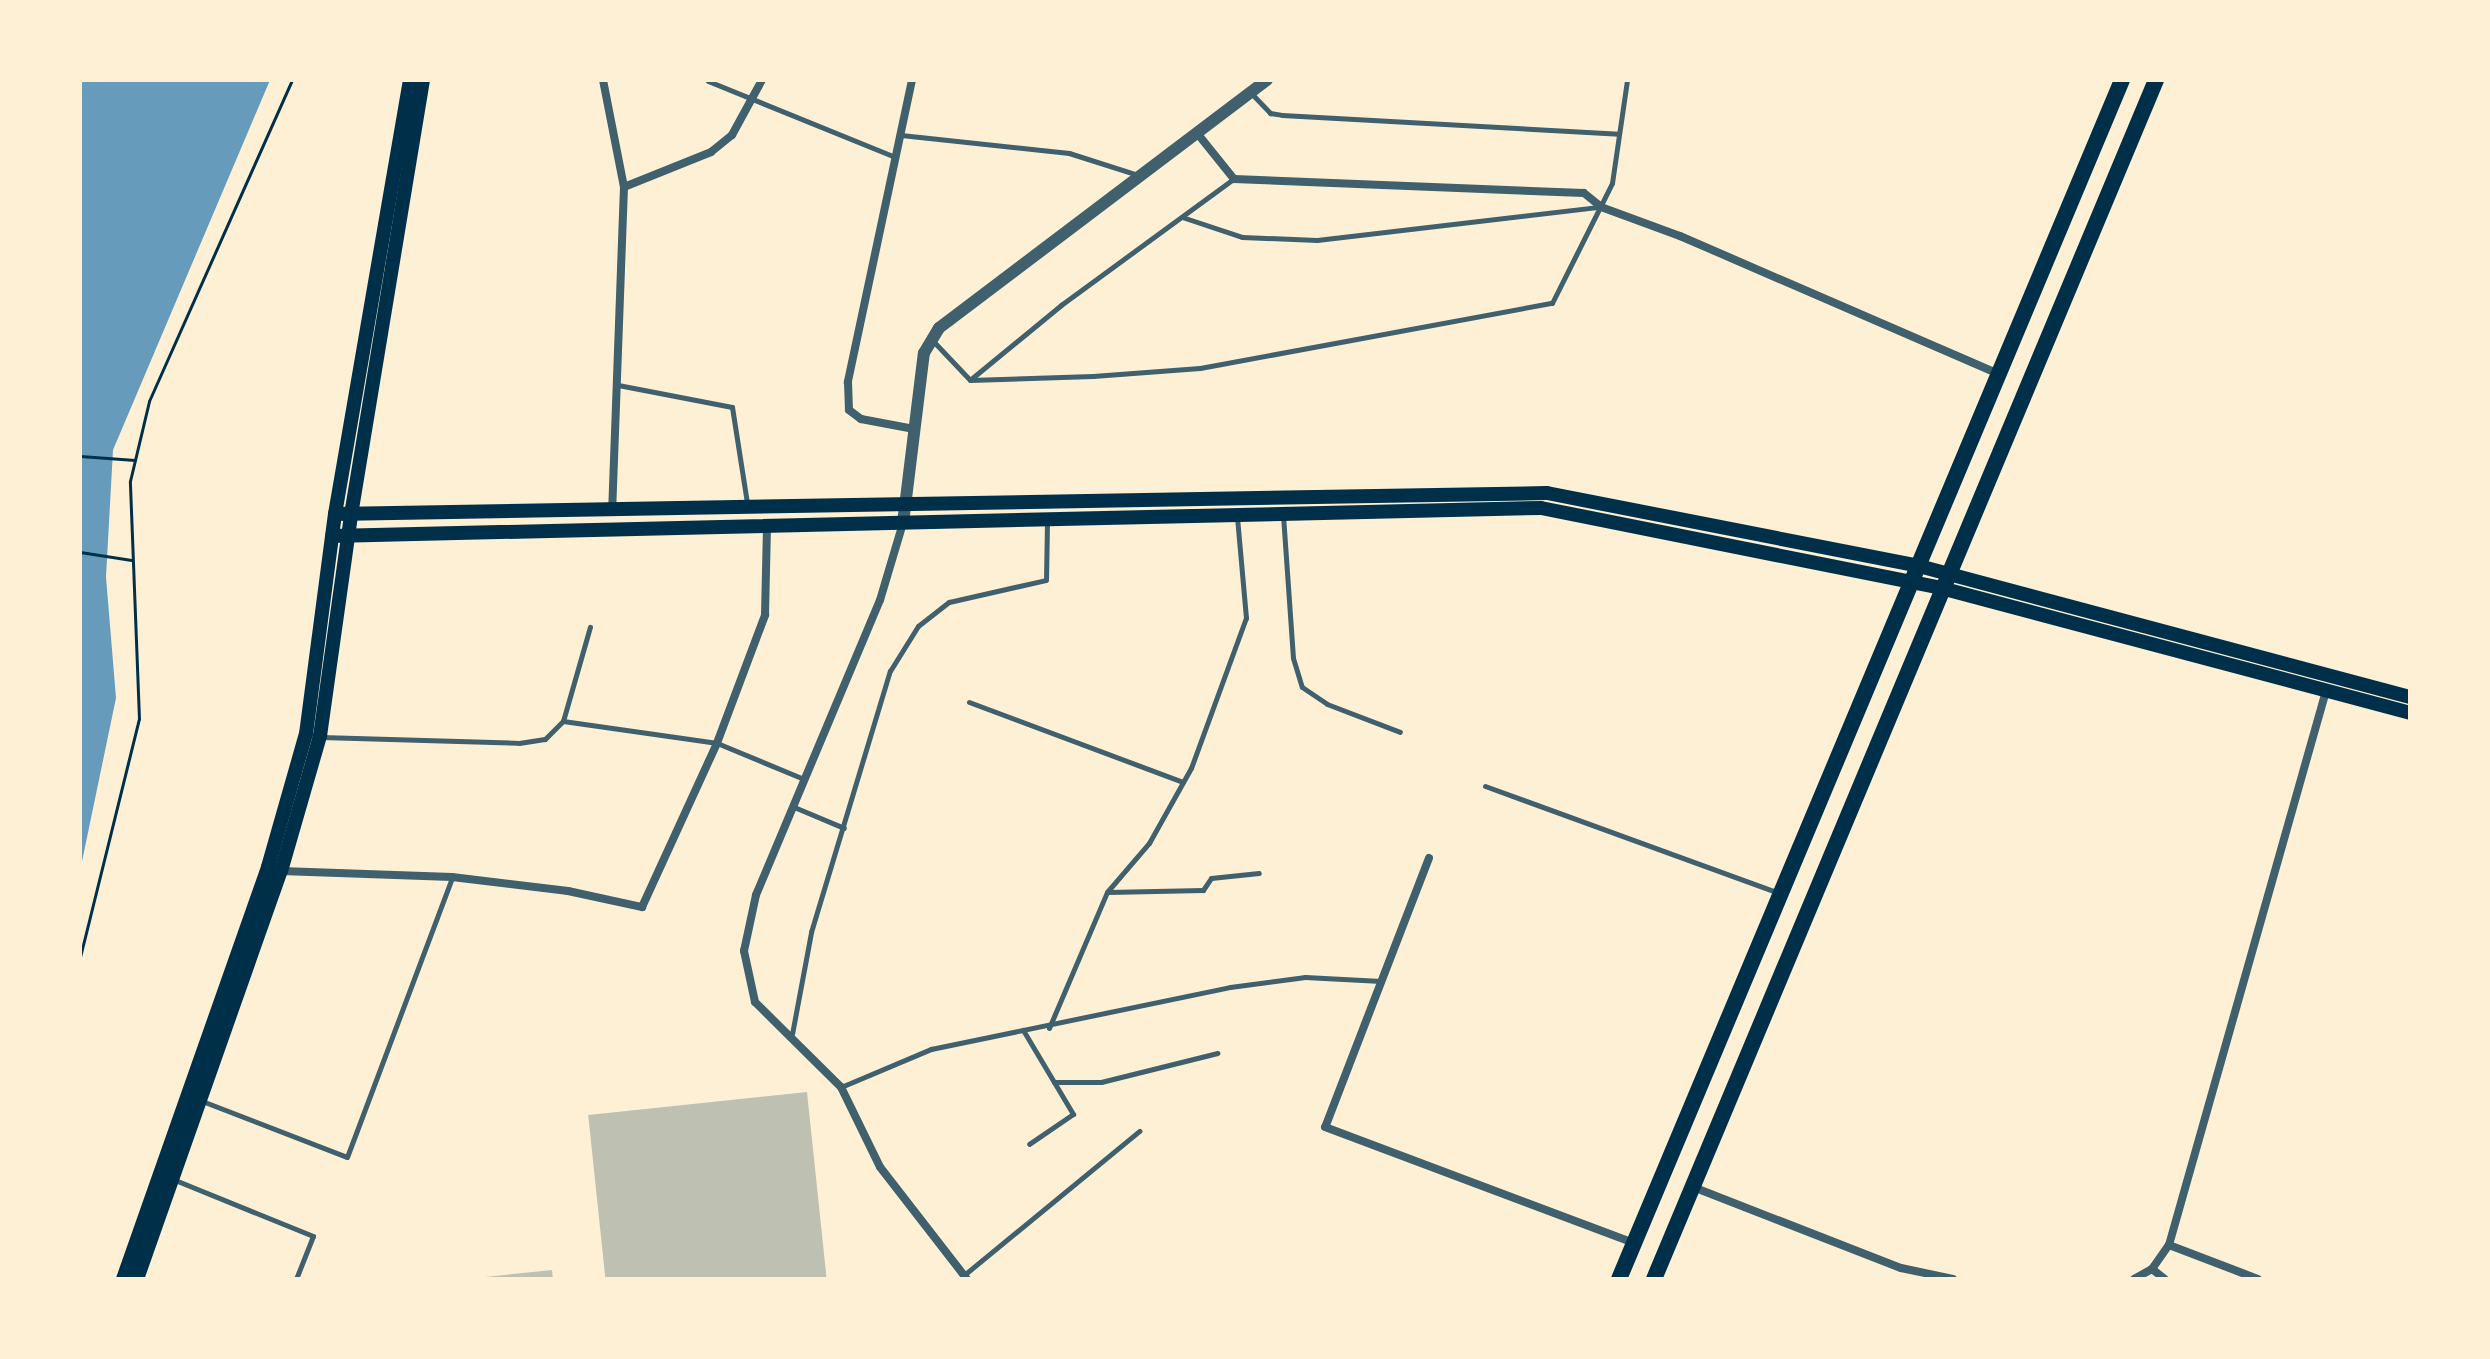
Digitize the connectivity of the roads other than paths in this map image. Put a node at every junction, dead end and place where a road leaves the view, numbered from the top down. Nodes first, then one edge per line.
1 (410, 80) edge
2 (423, 80) edge
3 (603, 80) edge
4 (762, 80) edge
5 (912, 80) edge
6 (1267, 80) edge
7 (1627, 80) edge
8 (2122, 80) edge
9 (2156, 80) edge
10 (708, 81) edge
11 (1250, 93) junction
12 (752, 100) junction
13 (1197, 133) junction
14 (1618, 134) junction
15 (900, 135) junction
16 (895, 157) junction
17 (1141, 176) junction
18 (1234, 179) junction
19 (624, 187) junction
20 (1601, 207) junction
21 (1182, 217) junction
22 (932, 339) junction
23 (1999, 374) junction
24 (970, 380) junction
25 (618, 385) junction
26 (914, 429) junction
27 (905, 505) junction
28 (748, 508) junction
29 (612, 511) junction
30 (335, 514) junction
31 (1283, 514) junction
32 (351, 515) junction
33 (1237, 515) junction
34 (1047, 519) junction
35 (903, 523) junction
36 (767, 526) junction
37 (332, 536) junction
38 (348, 536) junction
39 (1916, 574) junction
40 (1944, 581) junction
41 (590, 627) dead end
42 (2326, 691) junction
43 (2410, 697) edge
44 (969, 702) dead end
45 (2410, 713) edge
46 (563, 721) junction
47 (1400, 732) dead end
48 (320, 736) junction
49 (717, 743) junction
50 (805, 779) junction
51 (1183, 782) junction
52 (1485, 786) dead end
53 (793, 806) junction
54 (844, 828) junction
55 (1429, 858) dead end
56 (281, 871) junction
57 (1259, 873) dead end
58 (452, 877) junction
59 (1107, 892) junction
60 (1781, 894) junction
61 (1382, 981) junction
62 (1049, 1028) junction
63 (1023, 1030) junction
64 (792, 1034) junction
65 (1217, 1053) dead end
66 (1054, 1082) junction
67 (841, 1087) junction
68 (198, 1099) junction
69 (1139, 1131) dead end
70 (1029, 1144) dead end
71 (170, 1178) junction
72 (1693, 1187) junction
73 (1635, 1243) junction
74 (2169, 1245) junction
75 (2152, 1269) junction
76 (966, 1277) edge
77 (123, 1279) edge
78 (137, 1279) edge
79 (296, 1279) edge
80 (1619, 1279) edge
81 (1654, 1279) edge
82 (1732, 1279) edge
83 (1741, 1279) edge
84 (1950, 1279) edge
85 (2134, 1279) edge
86 (2165, 1279) edge
87 (2258, 1279) edge

1 - 30 main road
2 - 32 main road
3 - 19 street
4 - 12 street
5 - 15 street
6 - 11 street
7 - 14 lane
8 - 23 main road
9 - 40 main road
10 - 12 lane
11 - 13 street
11 - 14 lane
12 - 16 lane
12 - 19 street
13 - 17 street
13 - 18 street
14 - 20 lane
15 - 16 street
15 - 17 lane
16 - 26 street
17 - 22 street
18 - 20 street
18 - 21 lane
19 - 25 street
20 - 21 lane
20 - 23 street
20 - 24 lane
21 - 24 lane
22 - 24 lane
22 - 26 street
23 - 39 main road
25 - 28 lane
25 - 29 street
26 - 27 street
27 - 28 main road
27 - 35 street
27 - 39 main road
28 - 29 main road
29 - 32 main road
30 - 32 main road
30 - 37 main road
31 - 33 main road
31 - 39 main road
31 - 47 lane
32 - 38 main road
33 - 34 main road
33 - 51 lane
34 - 35 main road
34 - 54 lane
35 - 36 main road
35 - 50 street
36 - 38 main road
36 - 49 street
37 - 38 main road
37 - 77 main road
38 - 48 main road
39 - 40 main road
39 - 60 main road
40 - 42 main road
40 - 43 main road
40 - 72 main road
41 - 46 lane
42 - 45 main road
42 - 74 street
44 - 51 lane
46 - 48 lane
46 - 49 lane
48 - 56 main road
49 - 50 lane
49 - 58 street
50 - 53 street
51 - 59 lane
52 - 60 lane
53 - 54 lane
53 - 64 street
54 - 64 lane
55 - 61 street
56 - 58 street
56 - 68 main road
57 - 59 lane
58 - 68 lane
59 - 62 lane
60 - 73 main road
61 - 62 lane
61 - 73 street
62 - 63 lane
63 - 66 lane
63 - 67 lane
64 - 67 street
65 - 66 lane
66 - 70 lane
67 - 76 street
68 - 71 main road
69 - 76 lane
71 - 78 main road
71 - 79 lane
72 - 81 main road
72 - 84 street
73 - 80 main road
74 - 75 street
74 - 87 street
75 - 85 street
75 - 86 street
82 - 83 lane

